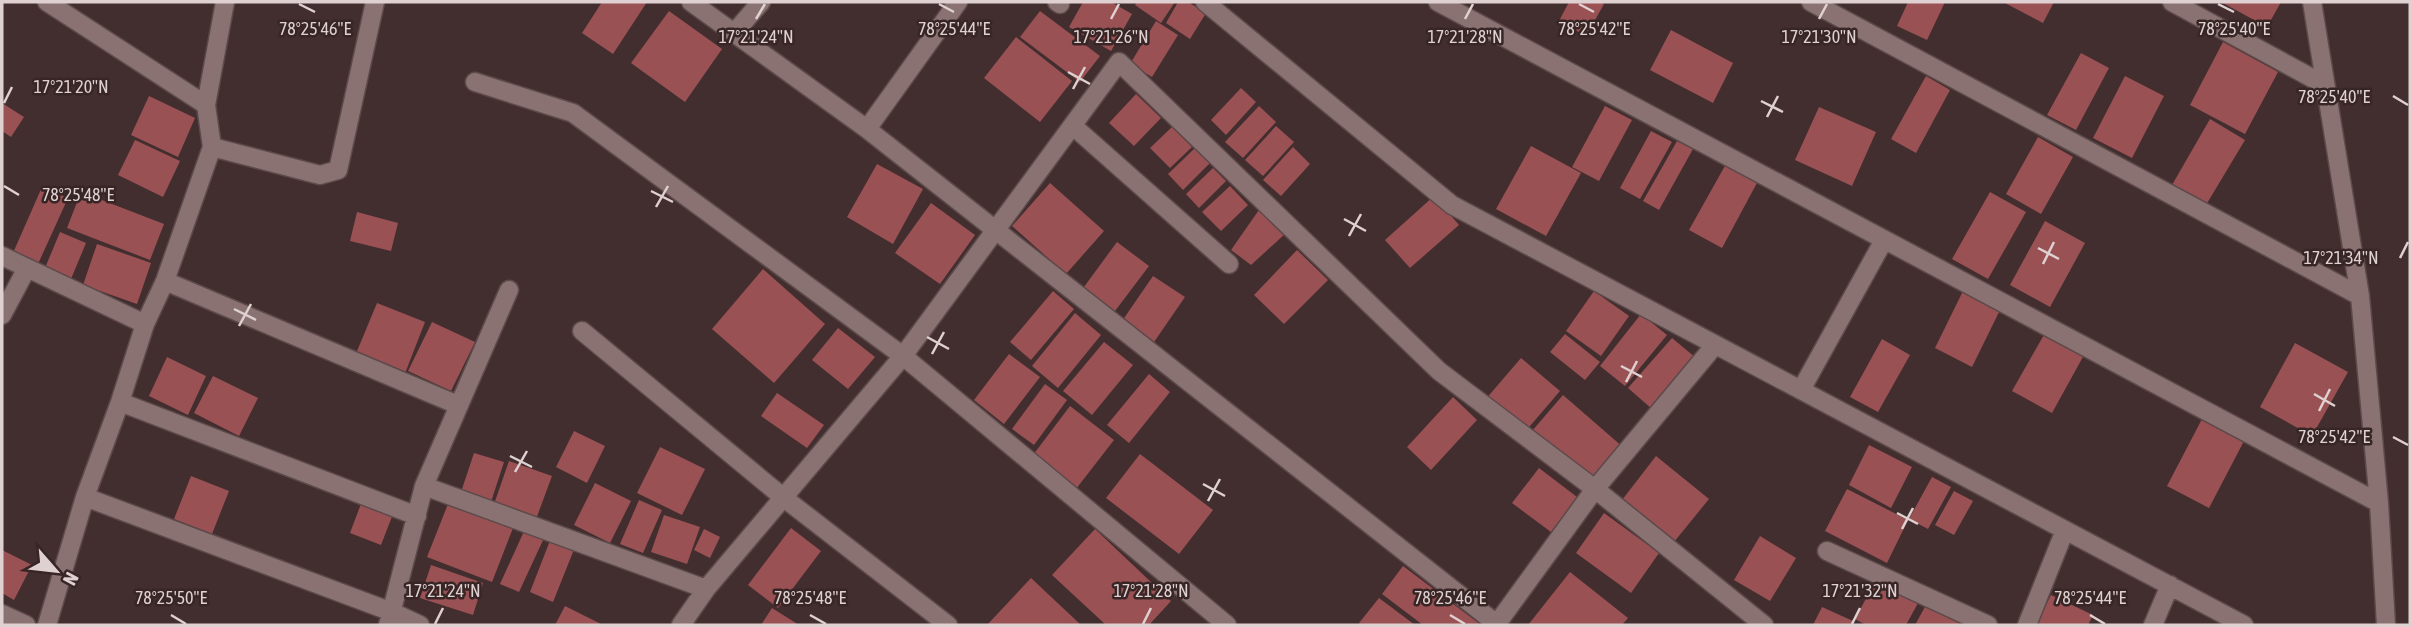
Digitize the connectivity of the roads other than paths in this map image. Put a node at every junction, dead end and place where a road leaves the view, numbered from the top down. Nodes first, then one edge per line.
1 (47, 2) edge
2 (225, 2) edge
3 (375, 2) edge
4 (691, 2) edge
5 (761, 2) edge
6 (958, 2) edge
7 (1205, 2) edge
8 (1438, 2) edge
9 (1811, 2) edge
10 (2172, 2) edge
11 (2312, 2) edge
12 (735, 32) junction
13 (475, 82) dead end
14 (2323, 84) junction
15 (206, 105) junction
16 (1073, 126) junction
17 (867, 129) junction
18 (212, 147) junction
19 (996, 232) junction
20 (1884, 240) junction
21 (2, 256) edge
22 (1229, 264) dead end
23 (27, 268) junction
24 (164, 281) junction
25 (509, 290) dead end
26 (2360, 296) junction
27 (2, 315) edge
28 (145, 324) junction
29 (582, 331) dead end
30 (1715, 345) junction
31 (903, 356) junction
32 (1801, 390) junction
33 (120, 402) junction
34 (458, 405) junction
35 (424, 486) junction
36 (1595, 489) junction
37 (85, 497) junction
38 (785, 498) junction
39 (2379, 503) junction
40 (417, 516) junction
41 (2065, 530) junction
42 (1827, 551) dead end
43 (2170, 585) junction
44 (706, 589) junction
45 (2, 614) edge
46 (390, 619) edge
47 (26, 625) edge
48 (47, 625) edge
49 (420, 625) edge
50 (681, 625) edge
51 (947, 625) edge
52 (1227, 625) edge
53 (1497, 625) edge
54 (1764, 625) edge
55 (1988, 625) edge
56 (2027, 625) edge
57 (2153, 625) edge
58 (2244, 625) edge
59 (2386, 625) edge

1 - 15 street
2 - 15 street
3 - 18 street
4 - 12 street
5 - 12 street
6 - 17 street
7 - 30 street
8 - 20 street
9 - 26 street
10 - 14 street
11 - 14 street
12 - 17 street
13 - 31 street
14 - 26 street
15 - 18 street
16 - 19 street
16 - 22 street
16 - 36 street
17 - 19 street
18 - 24 street
19 - 31 street
19 - 53 street
20 - 32 street
20 - 39 street
21 - 23 street
23 - 27 street
23 - 28 street
24 - 28 street
24 - 34 street
25 - 34 street
26 - 39 street
28 - 33 street
29 - 38 street
30 - 32 street
30 - 36 street
31 - 38 street
31 - 52 street
32 - 41 street
33 - 37 street
33 - 40 street
34 - 35 street
35 - 40 street
35 - 44 street
36 - 53 street
36 - 54 street
37 - 46 street
37 - 48 street
38 - 44 street
38 - 51 street
39 - 59 street
40 - 46 street
41 - 43 street
41 - 56 street
42 - 55 street
43 - 57 street
43 - 58 street
44 - 50 street
45 - 47 street
46 - 49 street

